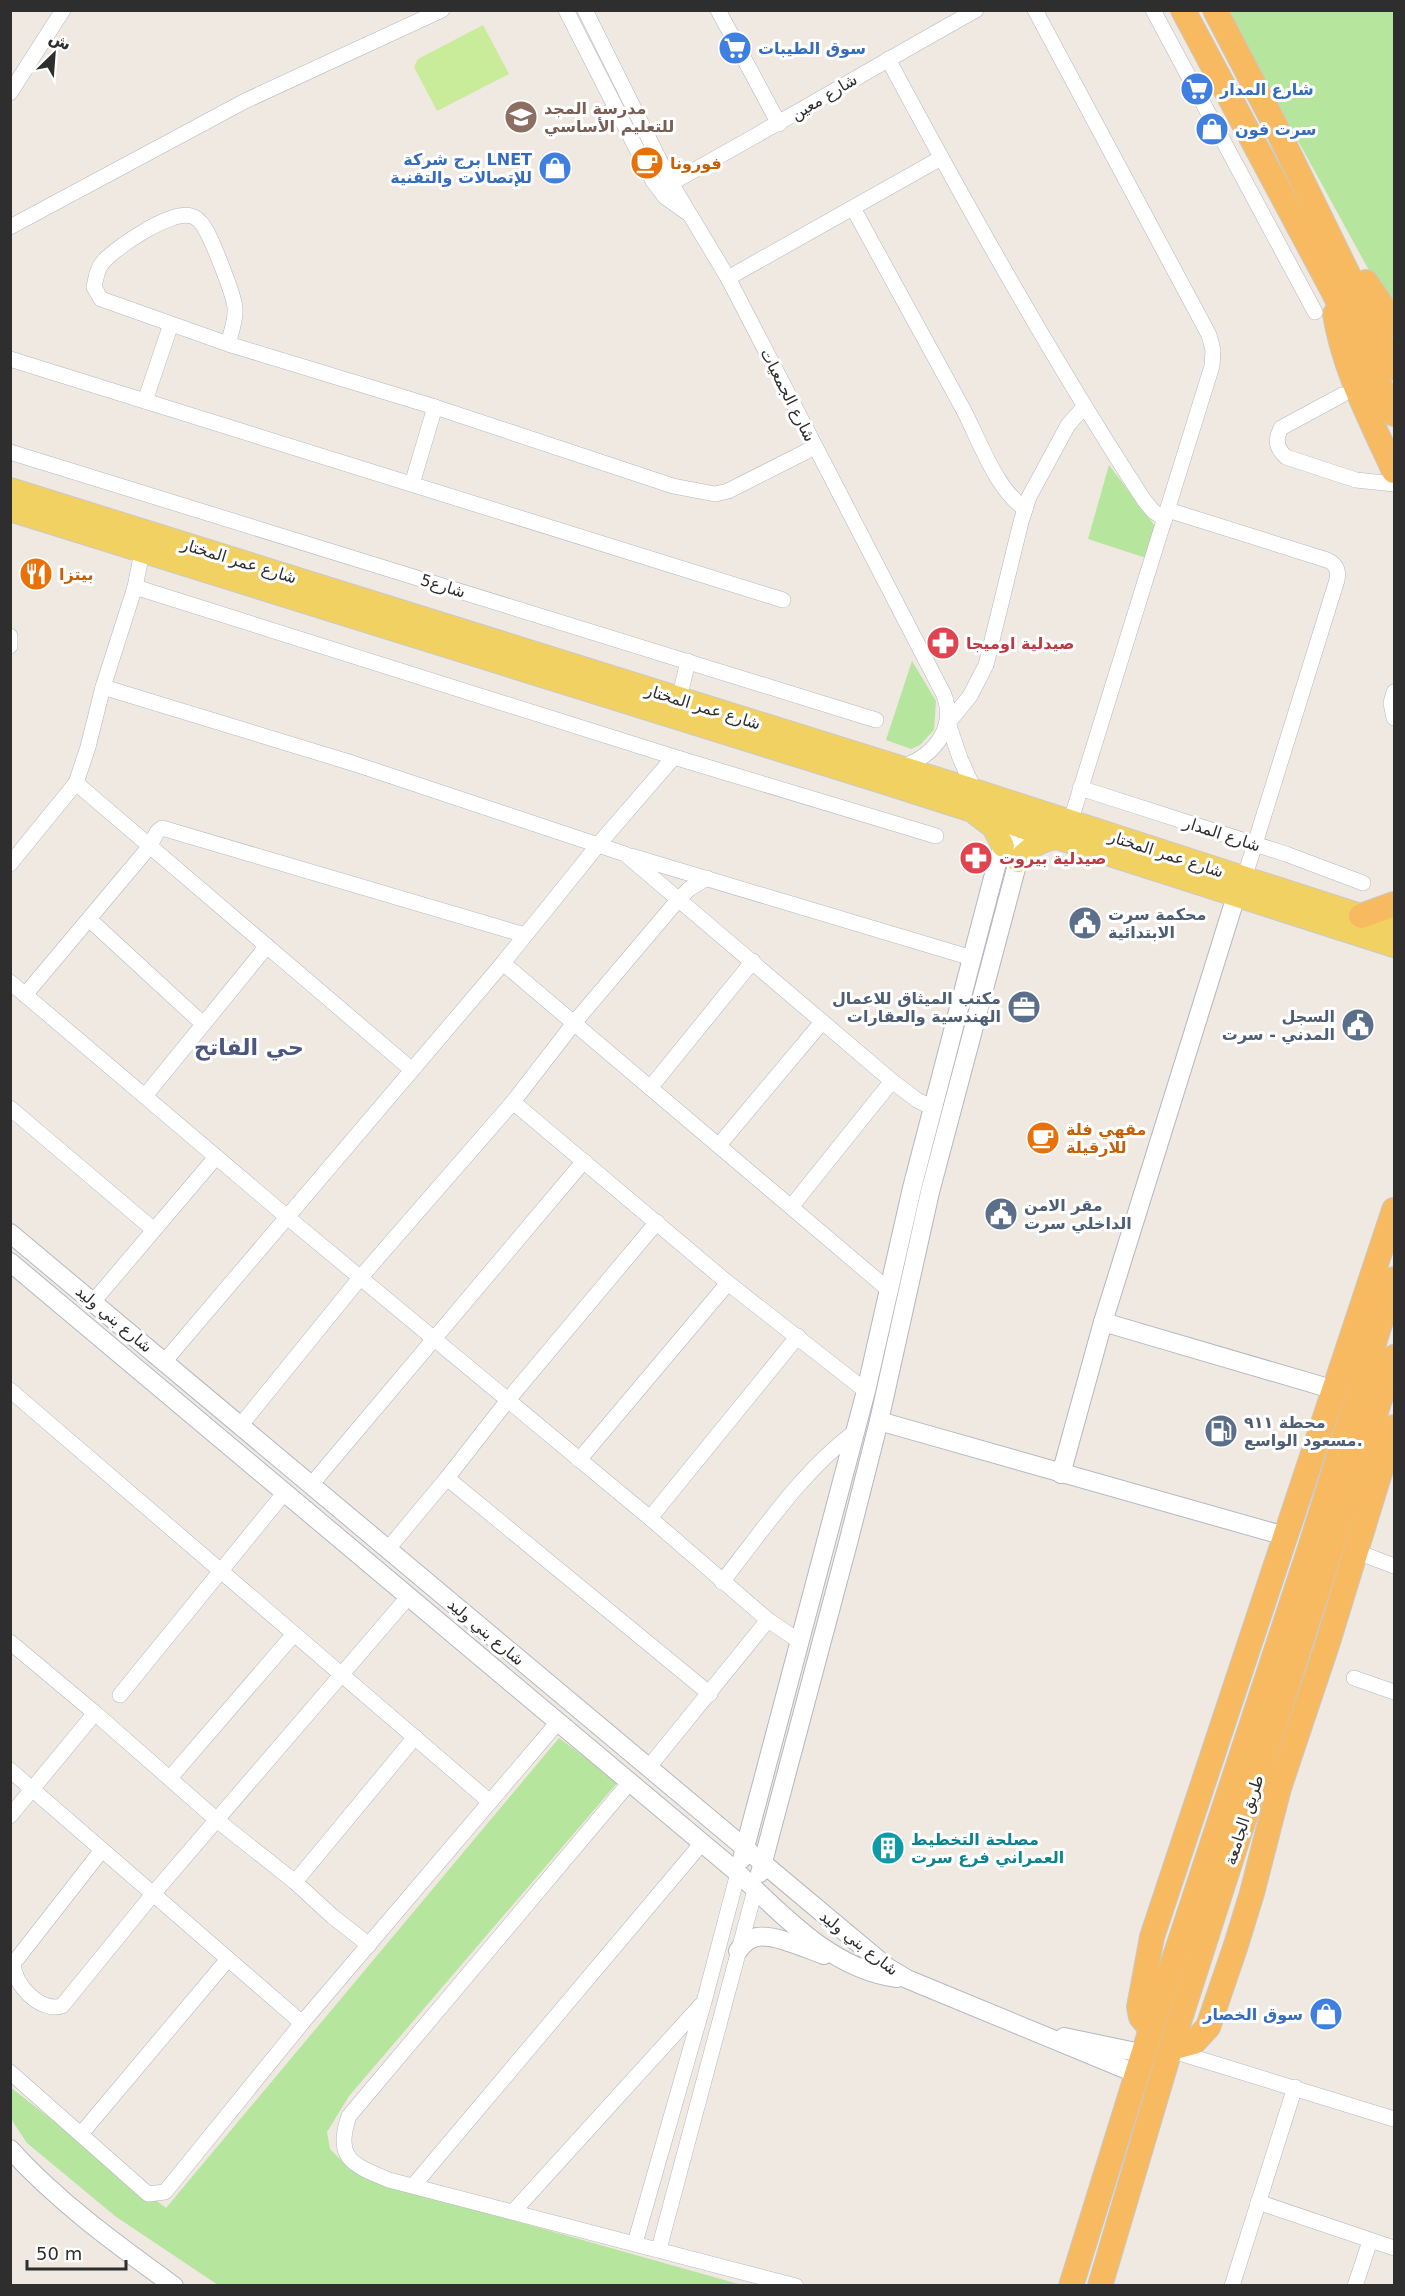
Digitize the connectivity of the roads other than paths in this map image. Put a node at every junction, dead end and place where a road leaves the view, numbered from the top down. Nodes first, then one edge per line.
1 (63, 10) edge
2 (442, 10) edge
3 (566, 10) edge
4 (585, 10) edge
5 (718, 10) edge
6 (976, 10) edge
7 (1035, 10) edge
8 (1153, 10) edge
9 (1183, 10) edge
10 (1215, 10) edge
11 (888, 59) junction
12 (10, 93) edge
13 (779, 124) junction
14 (941, 158) junction
15 (671, 183) junction
16 (853, 208) junction
17 (690, 214) junction
18 (10, 226) edge
19 (1339, 255) junction
20 (728, 278) junction
21 (1333, 291) junction
22 (1315, 312) dead end
23 (171, 324) junction
24 (1395, 324) edge
25 (228, 344) junction
26 (10, 359) edge
27 (1395, 368) edge
28 (1342, 395) dead end
29 (145, 401) junction
30 (435, 407) junction
31 (1084, 407) junction
32 (1395, 414) edge
33 (815, 447) junction
34 (10, 452) edge
35 (1395, 471) edge
36 (412, 484) junction
37 (1395, 484) edge
38 (10, 489) edge
39 (1025, 509) junction
40 (10, 510) edge
41 (1166, 514) junction
42 (142, 552) junction
43 (135, 587) junction
44 (783, 600) dead end
45 (10, 636) edge
46 (10, 646) edge
47 (688, 661) junction
48 (103, 687) junction
49 (1395, 692) edge
50 (679, 699) junction
51 (1395, 718) edge
52 (876, 720) dead end
53 (948, 723) junction
54 (675, 757) junction
55 (899, 768) junction
56 (76, 783) junction
57 (1080, 788) junction
58 (974, 801) junction
59 (1019, 816) junction
60 (1063, 830) junction
61 (936, 836) dead end
62 (1256, 844) junction
63 (598, 845) junction
64 (150, 846) junction
65 (625, 854) junction
66 (1011, 854) junction
67 (10, 864) edge
68 (706, 878) junction
69 (1363, 882) dead end
70 (1240, 888) junction
71 (678, 900) junction
72 (1395, 904) edge
73 (1361, 916) junction
74 (90, 920) junction
75 (1395, 926) edge
76 (525, 935) junction
77 (267, 946) junction
78 (1395, 946) edge
79 (972, 958) junction
80 (753, 961) junction
81 (503, 963) junction
82 (10, 982) edge
83 (25, 995) junction
84 (822, 1022) junction
85 (574, 1023) junction
86 (203, 1024) junction
87 (412, 1070) junction
88 (892, 1081) junction
89 (650, 1088) junction
90 (145, 1096) junction
91 (513, 1102) junction
92 (10, 1108) edge
93 (933, 1108) junction
94 (719, 1145) junction
95 (216, 1157) junction
96 (584, 1161) junction
97 (912, 1188) junction
98 (930, 1192) junction
99 (791, 1207) junction
100 (1395, 1210) edge
101 (286, 1216) junction
102 (657, 1222) junction
103 (154, 1230) junction
104 (10, 1233) edge
105 (10, 1262) edge
106 (360, 1278) junction
107 (1395, 1280) edge
108 (729, 1283) junction
109 (890, 1291) junction
110 (93, 1302) junction
111 (1103, 1322) junction
112 (798, 1336) junction
113 (434, 1339) junction
114 (1395, 1357) edge
115 (164, 1362) junction
116 (10, 1390) edge
117 (1335, 1390) junction
118 (866, 1391) junction
119 (508, 1400) junction
120 (879, 1421) junction
121 (1395, 1425) edge
122 (240, 1426) junction
123 (856, 1431) junction
124 (579, 1460) junction
125 (1060, 1474) junction
126 (447, 1478) junction
127 (311, 1485) junction
128 (285, 1492) junction
129 (650, 1518) junction
130 (1286, 1536) junction
131 (1335, 1536) junction
132 (828, 1537) junction
133 (848, 1543) junction
134 (387, 1550) junction
135 (1355, 1551) junction
136 (1395, 1566) edge
137 (221, 1571) junction
138 (722, 1582) junction
139 (409, 1596) junction
140 (768, 1620) junction
141 (294, 1634) junction
142 (799, 1641) junction
143 (10, 1642) edge
144 (341, 1674) junction
145 (1354, 1678) dead end
146 (1395, 1692) edge
147 (710, 1694) junction
148 (120, 1695) dead end
149 (95, 1713) junction
150 (558, 1722) junction
151 (415, 1737) junction
152 (648, 1768) junction
153 (10, 1770) edge
154 (170, 1778) junction
155 (630, 1782) junction
156 (32, 1789) junction
157 (490, 1802) junction
158 (10, 1816) edge
159 (218, 1821) junction
160 (702, 1843) junction
161 (745, 1849) junction
162 (102, 1850) junction
163 (762, 1863) junction
164 (738, 1873) junction
165 (296, 1882) junction
166 (755, 1890) junction
167 (153, 1894) junction
168 (369, 1945) junction
169 (738, 1951) junction
170 (228, 1959) junction
171 (842, 1961) junction
172 (907, 1979) junction
173 (704, 2002) junction
174 (302, 2023) junction
175 (1171, 2047) junction
176 (1145, 2049) junction
177 (10, 2072) edge
178 (1295, 2086) junction
179 (1395, 2119) edge
180 (81, 2134) junction
181 (10, 2149) edge
182 (413, 2186) junction
183 (1258, 2202) junction
184 (513, 2212) junction
185 (1370, 2241) junction
186 (635, 2243) junction
187 (1395, 2248) edge
188 (659, 2249) junction
189 (174, 2286) edge
190 (796, 2286) edge
191 (1071, 2286) edge
192 (1100, 2286) edge
193 (1232, 2286) edge
194 (1355, 2286) edge

1 - 12 street
2 - 18 street
3 - 17 street
4 - 15 street, شارع الجمعيات
5 - 13 street
6 - 11 street, شارع معين
7 - 41 street
8 - 22 street
9 - 21 highway
10 - 19 highway
11 - 13 street, شارع معين
11 - 14 street
13 - 15 street, شارع معين
14 - 16 street
14 - 31 street
15 - 17 street, شارع الجمعيات
16 - 20 street
16 - 39 street
17 - 20 street, شارع الجمعيات
19 - 24 highway
19 - 27 highway
20 - 33 street, شارع الجمعيات
21 - 32 highway
21 - 35 highway
23 - 25 street
23 - 25 street
23 - 29 street
25 - 30 street
26 - 29 street
28 - 37 street
29 - 36 street
30 - 33 street
30 - 36 street
31 - 39 street
31 - 41 street
33 - 53 street, شارع الجمعيات
34 - 47 street, شارع5
36 - 44 street
38 - 50 main road, شارع عمر المختار
39 - 53 street
40 - 42 main road
41 - 57 street
41 - 62 street
42 - 43 street
42 - 58 main road
43 - 48 street
43 - 54 street
45 - 46 street
47 - 50 street
47 - 52 street, شارع5
48 - 56 street
48 - 63 street
49 - 51 street
50 - 55 main road, شارع عمر المختار
53 - 55 street
53 - 58 street, شارع الجمعيات
54 - 61 street
54 - 63 street
55 - 58 main road, شارع عمر المختار
56 - 64 street
56 - 67 street
57 - 60 street
57 - 62 street, شارع المدار
58 - 59 main road, شارع عمر المختار
58 - 66 main road
59 - 60 main road, شارع عمر المختار
59 - 66 street
60 - 66 main road
60 - 70 main road, شارع عمر المختار
62 - 69 street, شارع المدار
62 - 70 street
63 - 65 street
63 - 76 street
64 - 74 street
64 - 76 street
64 - 77 street
65 - 68 street
65 - 71 street
66 - 79 street
66 - 98 street
68 - 71 street
68 - 79 street
70 - 73 main road, شارع عمر المختار
70 - 78 main road, شارع عمر المختار
70 - 111 street
71 - 80 street
71 - 85 street
72 - 73 highway
73 - 75 main road, شارع عمر المختار
74 - 83 street
74 - 86 street
76 - 81 street
77 - 86 street
77 - 87 street
79 - 93 street
80 - 84 street
80 - 89 street
81 - 85 street
81 - 87 street
82 - 83 street
83 - 90 street
84 - 88 street
84 - 94 street
85 - 89 street
85 - 91 street
86 - 90 street
87 - 101 street
88 - 93 street
88 - 99 street
89 - 94 street
90 - 95 street
91 - 96 street
91 - 106 street
92 - 103 street
93 - 97 street
94 - 99 street
95 - 101 street
95 - 103 street
96 - 102 street
96 - 113 street
97 - 98 street
97 - 109 street
98 - 120 street
99 - 109 street
100 - 117 highway
101 - 106 street
101 - 115 street
102 - 108 street
102 - 119 street
103 - 110 street
104 - 110 street, شارع بني وليد
105 - 128 street, شارع بني وليد
106 - 113 street
106 - 122 street
107 - 176 highway
108 - 112 street
108 - 124 street
109 - 118 street
110 - 115 street, شارع بني وليد
111 - 117 street
111 - 125 street
112 - 118 street
112 - 129 street
113 - 119 street
113 - 127 street
114 - 131 highway, طريق الجامعة
115 - 122 street, شارع بني وليد
116 - 137 street
117 - 130 highway
118 - 123 street
119 - 124 street
119 - 126 street
120 - 125 street
120 - 133 street
121 - 131 highway
121 - 135 highway
122 - 127 street, شارع بني وليد
123 - 132 street
123 - 138 street
124 - 129 street
125 - 130 street
126 - 134 street
126 - 147 street
127 - 134 street, شارع بني وليد
128 - 137 street
128 - 139 street, شارع بني وليد
129 - 138 street
130 - 176 highway
131 - 175 highway, طريق الجامعة
132 - 133 street
132 - 142 street
133 - 163 street
134 - 152 street, شارع بني وليد
135 - 136 street
135 - 175 highway
137 - 141 street
137 - 148 street
138 - 140 street
139 - 144 street
139 - 150 street, شارع بني وليد
140 - 142 street
140 - 147 street
141 - 144 street
141 - 154 street
142 - 161 street
143 - 149 street
144 - 151 street
144 - 159 street
145 - 146 street
147 - 152 street
149 - 154 street
149 - 156 street
150 - 155 street, شارع بني وليد
150 - 157 street
151 - 157 street
151 - 165 street
152 - 161 street, شارع بني وليد
153 - 156 street
154 - 159 street
155 - 160 street, شارع بني وليد
155 - 182 street
156 - 158 street
156 - 162 street
157 - 168 street
159 - 165 street
159 - 167 street
160 - 164 street, شارع بني وليد
160 - 182 street
161 - 163 street, شارع بني وليد
161 - 164 street
162 - 167 street
162 - 167 street
163 - 166 street
163 - 172 street, شارع بني وليد
164 - 166 street, شارع بني وليد
164 - 173 street
165 - 168 street
166 - 169 street
166 - 171 street, شارع بني وليد
167 - 170 street
168 - 174 street
169 - 171 street
169 - 188 street
170 - 174 street
170 - 180 street
171 - 172 street, شارع بني وليد
172 - 176 street
173 - 184 street
173 - 186 street
174 - 180 street
175 - 178 street
175 - 192 highway, طريق الجامعة
176 - 191 highway
177 - 180 street
178 - 179 street
178 - 183 street
181 - 189 street
182 - 184 street
183 - 185 street
183 - 193 street
184 - 186 street
185 - 187 street
185 - 194 street
186 - 188 street
188 - 190 street

